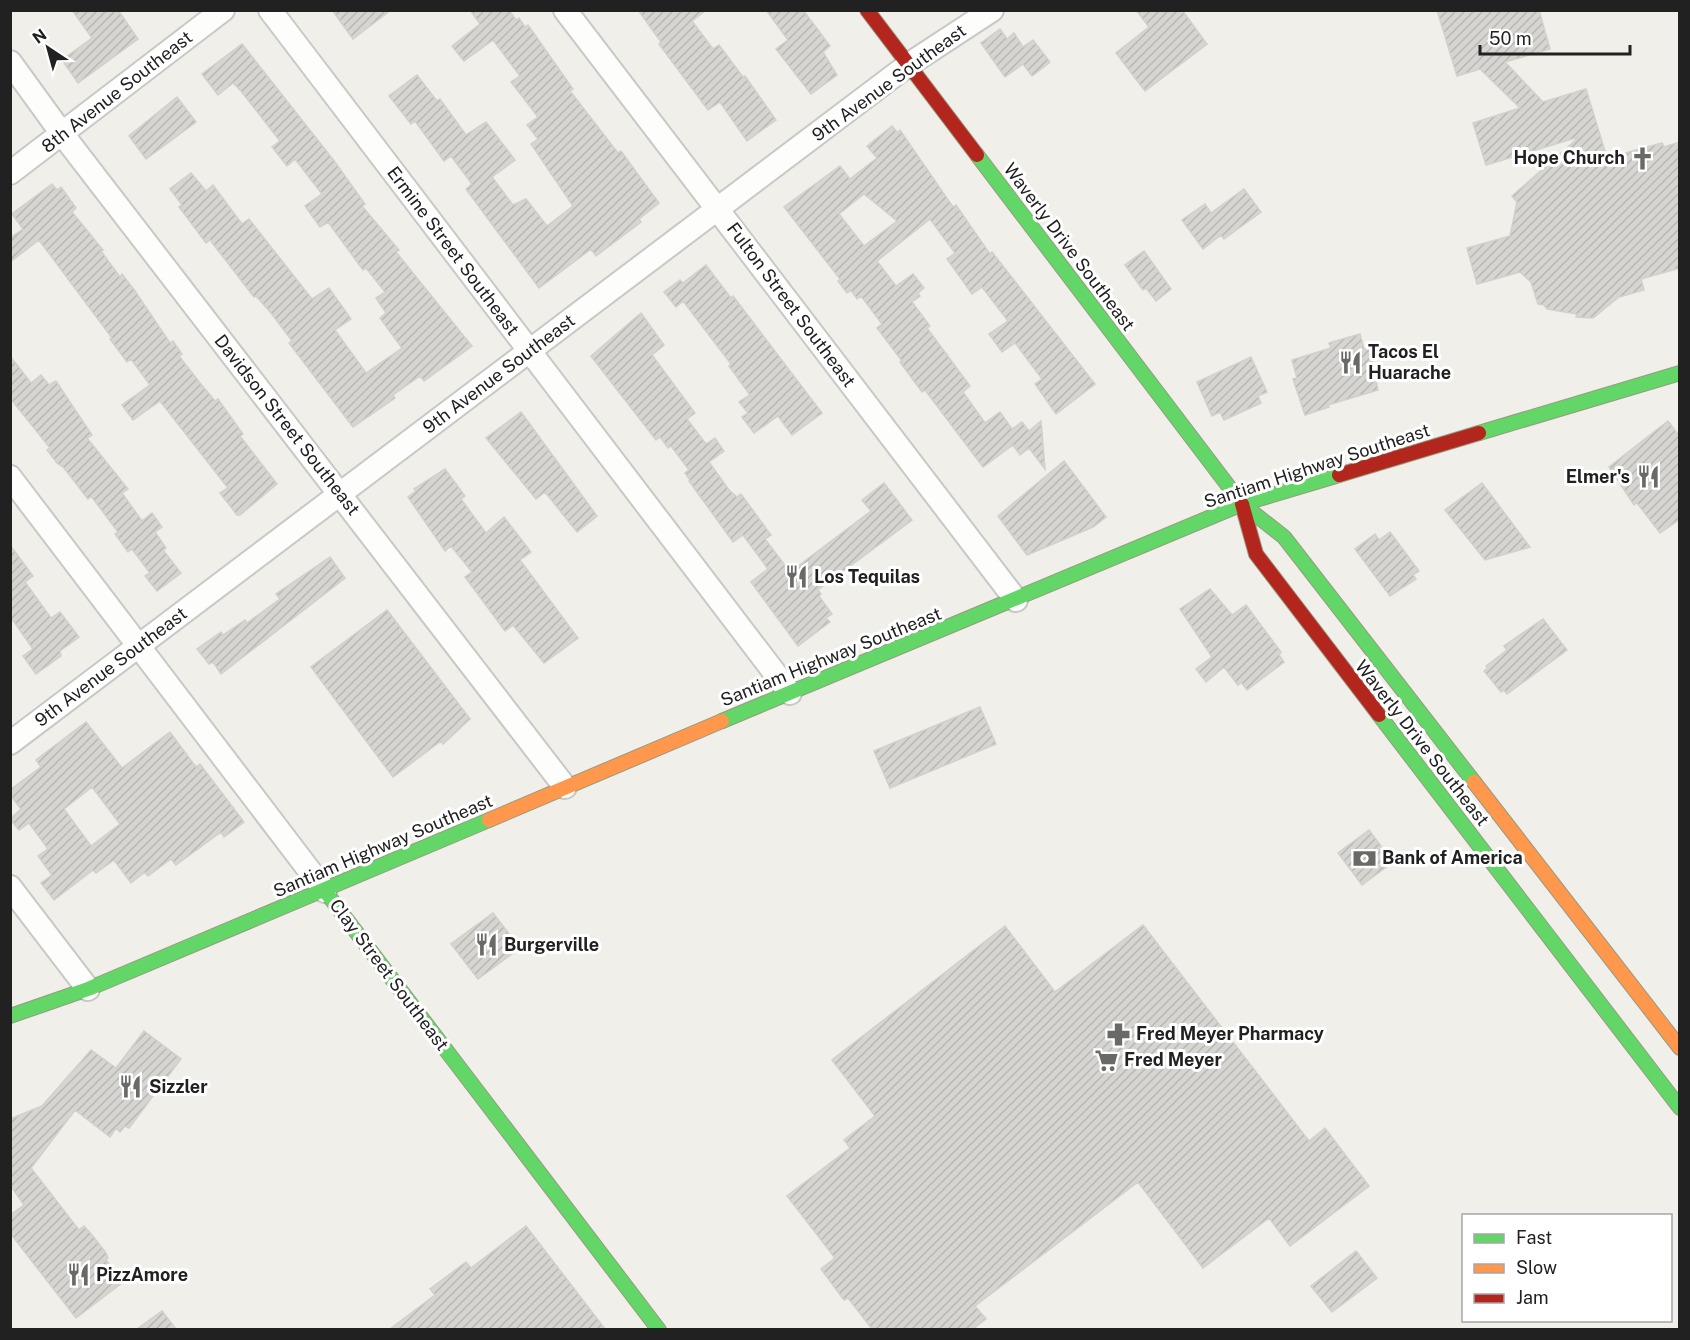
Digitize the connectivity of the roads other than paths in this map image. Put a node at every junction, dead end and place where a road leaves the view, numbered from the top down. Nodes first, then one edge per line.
1 (224, 10) edge
2 (270, 10) edge
3 (565, 10) edge
4 (867, 10) edge
5 (992, 10) edge
6 (10, 62) edge
7 (908, 65) junction
8 (63, 135) junction
9 (10, 173) edge
10 (717, 209) junction
11 (529, 351) junction
12 (1680, 373) edge
13 (10, 477) edge
14 (339, 494) junction
15 (1242, 504) junction
16 (1016, 600) junction
17 (139, 646) junction
18 (790, 693) junction
19 (10, 743) edge
20 (1409, 754) junction
21 (565, 787) junction
22 (1476, 818) dead end
23 (1507, 848) dead end
24 (1529, 856) junction
25 (1497, 869) junction
26 (1517, 874) dead end
27 (10, 887) edge
28 (325, 891) junction
29 (1599, 968) dead end
30 (1618, 970) junction
31 (88, 989) junction
32 (10, 1016) edge
33 (1680, 1048) edge
34 (1680, 1108) edge
35 (659, 1329) edge

1 - 8 street, 8th Avenue Southeast
2 - 11 street, Ermine Street Southeast
3 - 10 street, Fulton Street Southeast
4 - 7 main road, Waverly Drive Southeast
5 - 7 street, 9th Avenue Southeast
6 - 8 street, Davidson Street Southeast
7 - 10 street, 9th Avenue Southeast
7 - 15 main road, Waverly Drive Southeast
8 - 9 street, 8th Avenue Southeast
8 - 14 street, Davidson Street Southeast
10 - 11 street, 9th Avenue Southeast
10 - 16 street, Fulton Street Southeast
11 - 14 street, 9th Avenue Southeast
11 - 18 street, Ermine Street Southeast
12 - 15 main road, Santiam Highway Southeast
13 - 17 street, Clay Street Southeast
14 - 17 street, 9th Avenue Southeast
14 - 21 street, Davidson Street Southeast
15 - 16 main road, Santiam Highway Southeast
15 - 20 main road, Waverly Drive Southeast
15 - 24 main road, Waverly Drive Southeast
16 - 18 main road, Santiam Highway Southeast
17 - 19 street, 9th Avenue Southeast
17 - 28 street, Clay Street Southeast
18 - 21 main road, Santiam Highway Southeast
20 - 22 main road
20 - 25 main road, Waverly Drive Southeast
21 - 28 main road, Santiam Highway Southeast
23 - 24 main road
24 - 30 main road, Waverly Drive Southeast
25 - 26 main road
25 - 34 main road, Waverly Drive Southeast
27 - 31 street
28 - 31 main road, Santiam Highway Southeast
28 - 35 main road, Clay Street Southeast
29 - 30 main road
30 - 33 main road, Waverly Drive Southeast
31 - 32 main road, Santiam Highway Southeast

